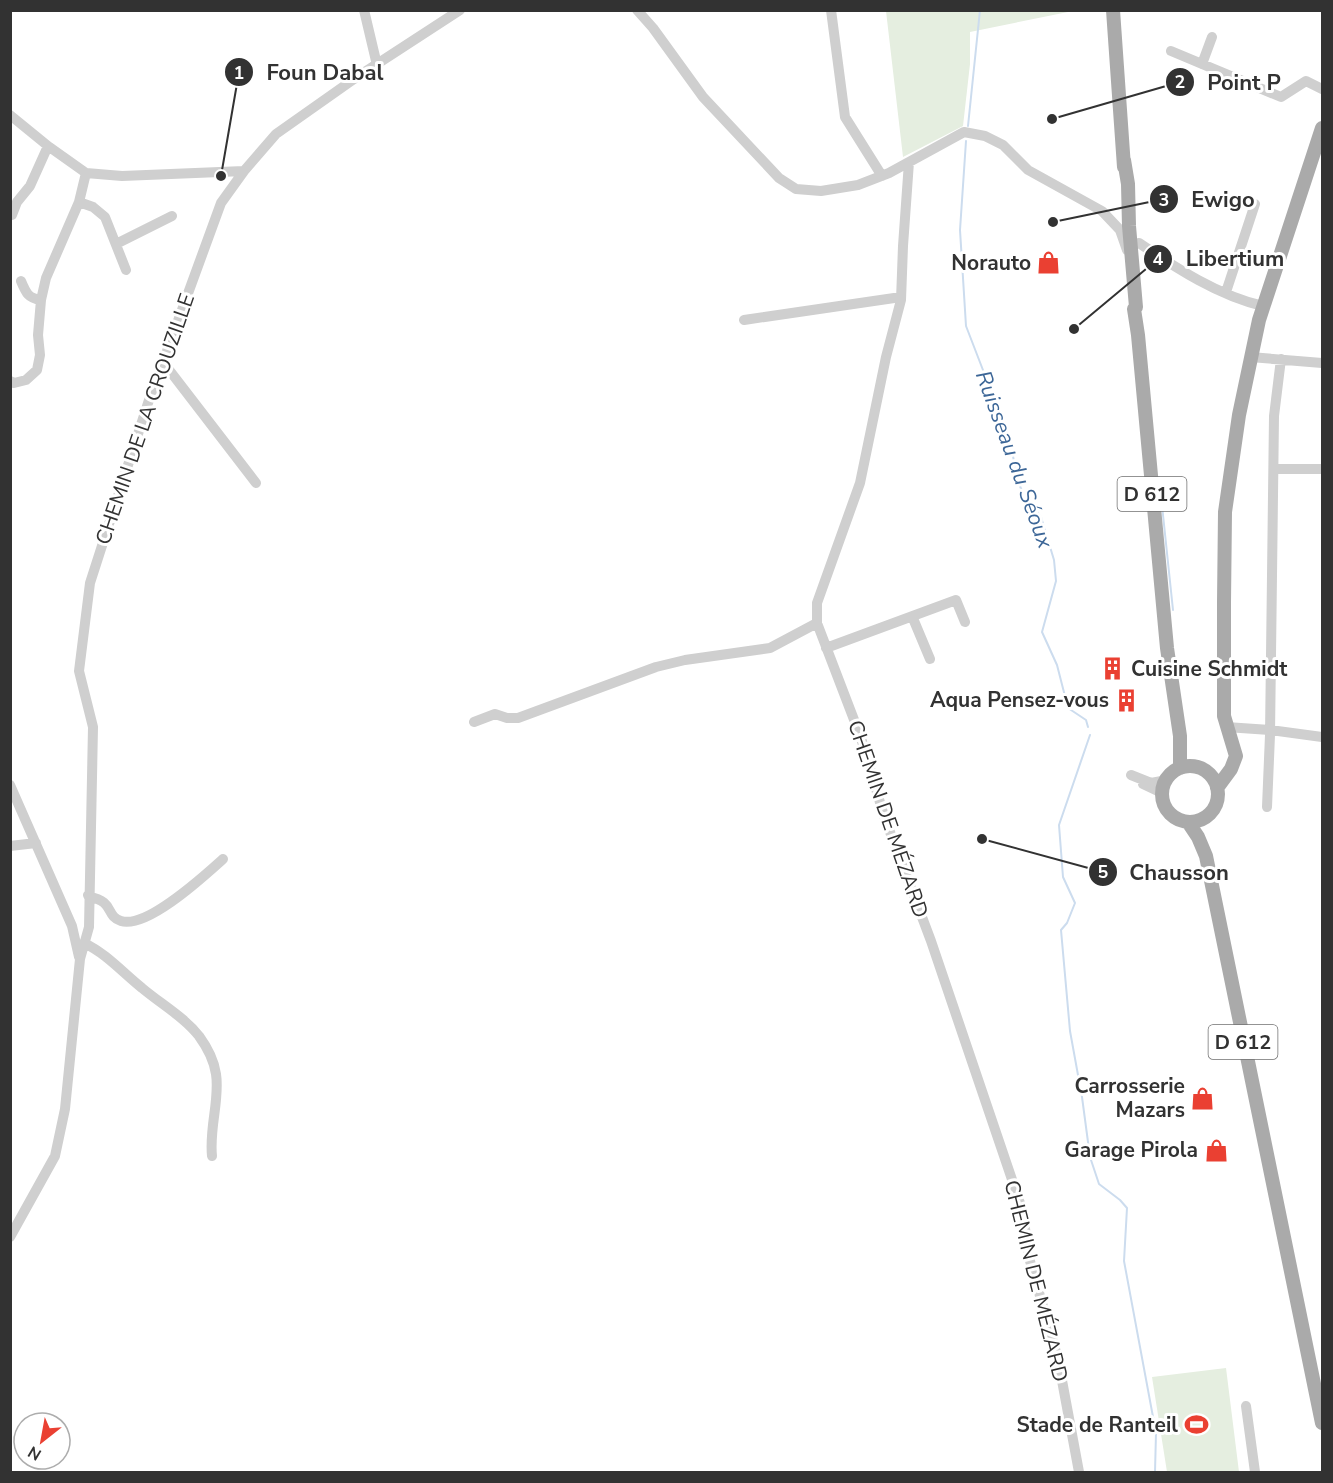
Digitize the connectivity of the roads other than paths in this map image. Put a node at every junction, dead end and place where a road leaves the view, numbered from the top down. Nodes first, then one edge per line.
1 (364, 10) edge
2 (460, 10) edge
3 (637, 10) edge
4 (831, 10) edge
5 (1113, 10) edge
6 (1212, 37) dead end
7 (1171, 51) dead end
8 (1202, 64) junction
9 (377, 65) junction
10 (1323, 89) edge
11 (10, 115) edge
12 (1323, 128) edge
13 (48, 146) junction
14 (909, 162) junction
15 (244, 171) junction
16 (86, 173) junction
17 (882, 176) junction
18 (78, 202) junction
19 (1255, 204) dead end
20 (1102, 211) junction
21 (12, 215) edge
22 (172, 216) dead end
23 (1129, 226) junction
24 (1139, 243) dead end
25 (116, 244) junction
26 (126, 270) dead end
27 (1134, 279) junction
28 (21, 281) dead end
29 (1226, 292) junction
30 (902, 297) junction
31 (41, 300) junction
32 (1263, 306) junction
33 (744, 320) dead end
34 (1250, 357) junction
35 (1281, 359) junction
36 (163, 362) junction
37 (1323, 363) edge
38 (10, 381) edge
39 (1274, 469) junction
40 (1323, 469) edge
41 (256, 483) dead end
42 (1165, 612) junction
43 (912, 616) junction
44 (965, 622) dead end
45 (817, 623) junction
46 (826, 648) junction
47 (930, 659) dead end
48 (474, 722) dead end
49 (1226, 727) junction
50 (1270, 730) junction
51 (1323, 737) edge
52 (1233, 765) junction
53 (1180, 768) junction
54 (1203, 770) junction
55 (10, 785) edge
56 (1217, 788) junction
57 (1267, 807) dead end
58 (1210, 814) junction
59 (1188, 822) junction
60 (36, 843) junction
61 (10, 846) edge
62 (1206, 856) junction
63 (223, 859) dead end
64 (88, 895) junction
65 (84, 945) junction
66 (80, 959) junction
67 (212, 1156) dead end
68 (10, 1237) edge
69 (1246, 1406) dead end
70 (1323, 1423) edge
71 (1079, 1473) edge
72 (1255, 1473) edge

1 - 9 street
2 - 9 street, CHEMIN DE LA CROUZILLE
3 - 17 street
4 - 17 street
5 - 23 main road, D 612
6 - 8 street
7 - 8 street
8 - 10 street
9 - 15 street, CHEMIN DE LA CROUZILLE
11 - 13 street
12 - 32 main road
13 - 16 street
13 - 21 street
14 - 17 street
14 - 20 street
14 - 30 street, CHEMIN DE MÉZARD
15 - 16 street
15 - 36 street, CHEMIN DE LA CROUZILLE
16 - 18 street
18 - 25 street
18 - 31 street
19 - 29 street
20 - 23 street
20 - 27 street
22 - 25 street
23 - 27 main road, D 612
24 - 29 street
25 - 26 street
27 - 42 main road, D 612
28 - 31 street
29 - 32 street
30 - 33 street
30 - 45 street, CHEMIN DE MÉZARD
31 - 38 street
32 - 34 main road
34 - 35 street
34 - 49 main road
35 - 37 street
35 - 39 street
36 - 41 street
36 - 64 street, CHEMIN DE LA CROUZILLE
39 - 40 street
39 - 50 street
42 - 53 main road, D 612
42 - 54 main road, D 612
43 - 44 street
43 - 46 street
43 - 47 street
45 - 46 street, CHEMIN DE MÉZARD
45 - 48 street
46 - 71 street, CHEMIN DE MÉZARD
49 - 50 street
49 - 52 main road
50 - 51 street
50 - 57 street
52 - 54 main road
52 - 56 main road
53 - 54 main road
53 - 59 main road
54 - 56 main road
55 - 60 street
56 - 58 main road
58 - 59 main road
58 - 62 main road, D 612
59 - 62 main road, D 612
60 - 61 street
60 - 66 street
62 - 70 main road, D 612
63 - 64 street
64 - 65 street, CHEMIN DE LA CROUZILLE
65 - 66 street, CHEMIN DE LA CROUZILLE
65 - 67 street
66 - 68 street
69 - 72 street

